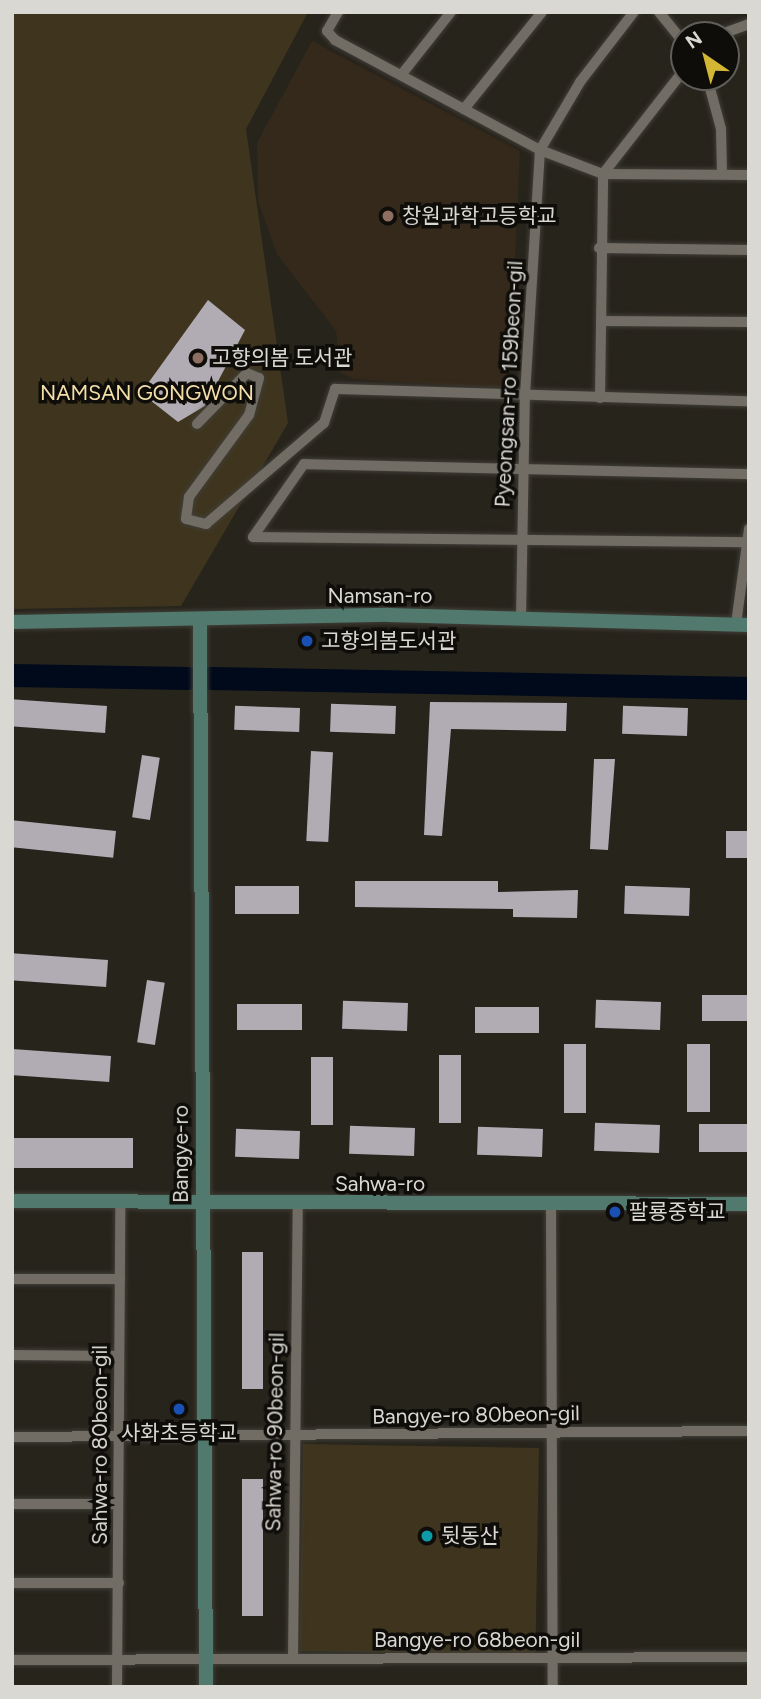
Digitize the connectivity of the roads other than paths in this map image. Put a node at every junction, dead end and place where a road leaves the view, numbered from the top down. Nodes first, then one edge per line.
1 (338, 12) edge
2 (452, 12) edge
3 (542, 12) edge
4 (634, 12) edge
5 (659, 12) edge
6 (670, 26) edge
7 (402, 74) junction
8 (670, 88) edge
9 (711, 91) edge
10 (464, 109) junction
11 (540, 150) junction
12 (603, 174) junction
13 (722, 174) junction
14 (749, 175) edge
15 (599, 248) junction
16 (749, 250) edge
17 (600, 321) junction
18 (749, 322) edge
19 (525, 395) junction
20 (600, 398) junction
21 (749, 401) edge
22 (197, 424) dead end
23 (522, 468) junction
24 (749, 474) edge
25 (749, 529) edge
26 (522, 540) junction
27 (746, 542) junction
28 (521, 619) junction
29 (12, 622) edge
30 (200, 622) junction
31 (743, 625) edge
32 (12, 1201) edge
33 (120, 1203) junction
34 (551, 1204) junction
35 (749, 1204) edge
36 (202, 1205) junction
37 (298, 1205) junction
38 (12, 1279) edge
39 (120, 1279) junction
40 (12, 1355) edge
41 (119, 1356) junction
42 (552, 1431) junction
43 (749, 1431) edge
44 (12, 1437) edge
45 (118, 1438) junction
46 (204, 1438) junction
47 (294, 1438) junction
48 (12, 1504) edge
49 (118, 1504) junction
50 (12, 1583) edge
51 (118, 1583) junction
52 (749, 1657) edge
53 (116, 1658) junction
54 (293, 1659) junction
55 (12, 1660) edge
56 (205, 1660) junction
57 (552, 1661) junction
58 (117, 1687) edge
59 (206, 1687) edge
60 (553, 1687) edge

1 - 7 street
2 - 7 street
3 - 10 street
4 - 11 street, Pyeongsan-ro 159beon-gil
5 - 6 street
7 - 10 street
8 - 12 street
9 - 13 street
10 - 11 street
11 - 12 street
11 - 19 street, Pyeongsan-ro 159beon-gil
12 - 13 street
12 - 15 street
13 - 14 street
15 - 16 street
15 - 17 street
17 - 18 street
17 - 20 street
19 - 20 street
19 - 22 street
19 - 23 street, Pyeongsan-ro 159beon-gil
20 - 21 street
23 - 24 street
23 - 26 street, Pyeongsan-ro 159beon-gil
23 - 26 street
25 - 27 street
26 - 27 street
26 - 28 street, Pyeongsan-ro 159beon-gil
27 - 31 street
28 - 30 main road, Namsan-ro
28 - 31 main road, Namsan-ro
29 - 30 main road, Namsan-ro
30 - 36 main road, Bangye-ro
32 - 33 main road, Sahwa-ro
33 - 36 main road, Sahwa-ro
33 - 39 street, Sahwa-ro 80beon-gil
34 - 35 main road, Sahwa-ro
34 - 37 main road, Sahwa-ro
34 - 42 street
36 - 37 main road, Sahwa-ro
36 - 46 main road, Bangye-ro
37 - 47 street, Sahwa-ro 90beon-gil
38 - 39 street
39 - 41 street, Sahwa-ro 80beon-gil
40 - 41 street
41 - 45 street, Sahwa-ro 80beon-gil
42 - 43 street, Bangye-ro 80beon-gil
42 - 47 street, Bangye-ro 80beon-gil
42 - 57 street
44 - 45 street, Bangye-ro 80beon-gil
45 - 46 street, Bangye-ro 80beon-gil
45 - 49 street, Sahwa-ro 80beon-gil
46 - 47 street, Bangye-ro 80beon-gil
46 - 56 main road, Bangye-ro
47 - 54 street, Sahwa-ro 90beon-gil
48 - 49 street
49 - 51 street, Sahwa-ro 80beon-gil
50 - 51 street
51 - 53 street, Sahwa-ro 80beon-gil
52 - 57 street, Bangye-ro 68beon-gil
53 - 55 street, Bangye-ro 68beon-gil
53 - 56 street, Bangye-ro 68beon-gil
53 - 58 street, Sahwa-ro 80beon-gil
54 - 56 street, Bangye-ro 68beon-gil
54 - 57 street, Bangye-ro 68beon-gil
56 - 59 main road, Bangye-ro
57 - 60 street

